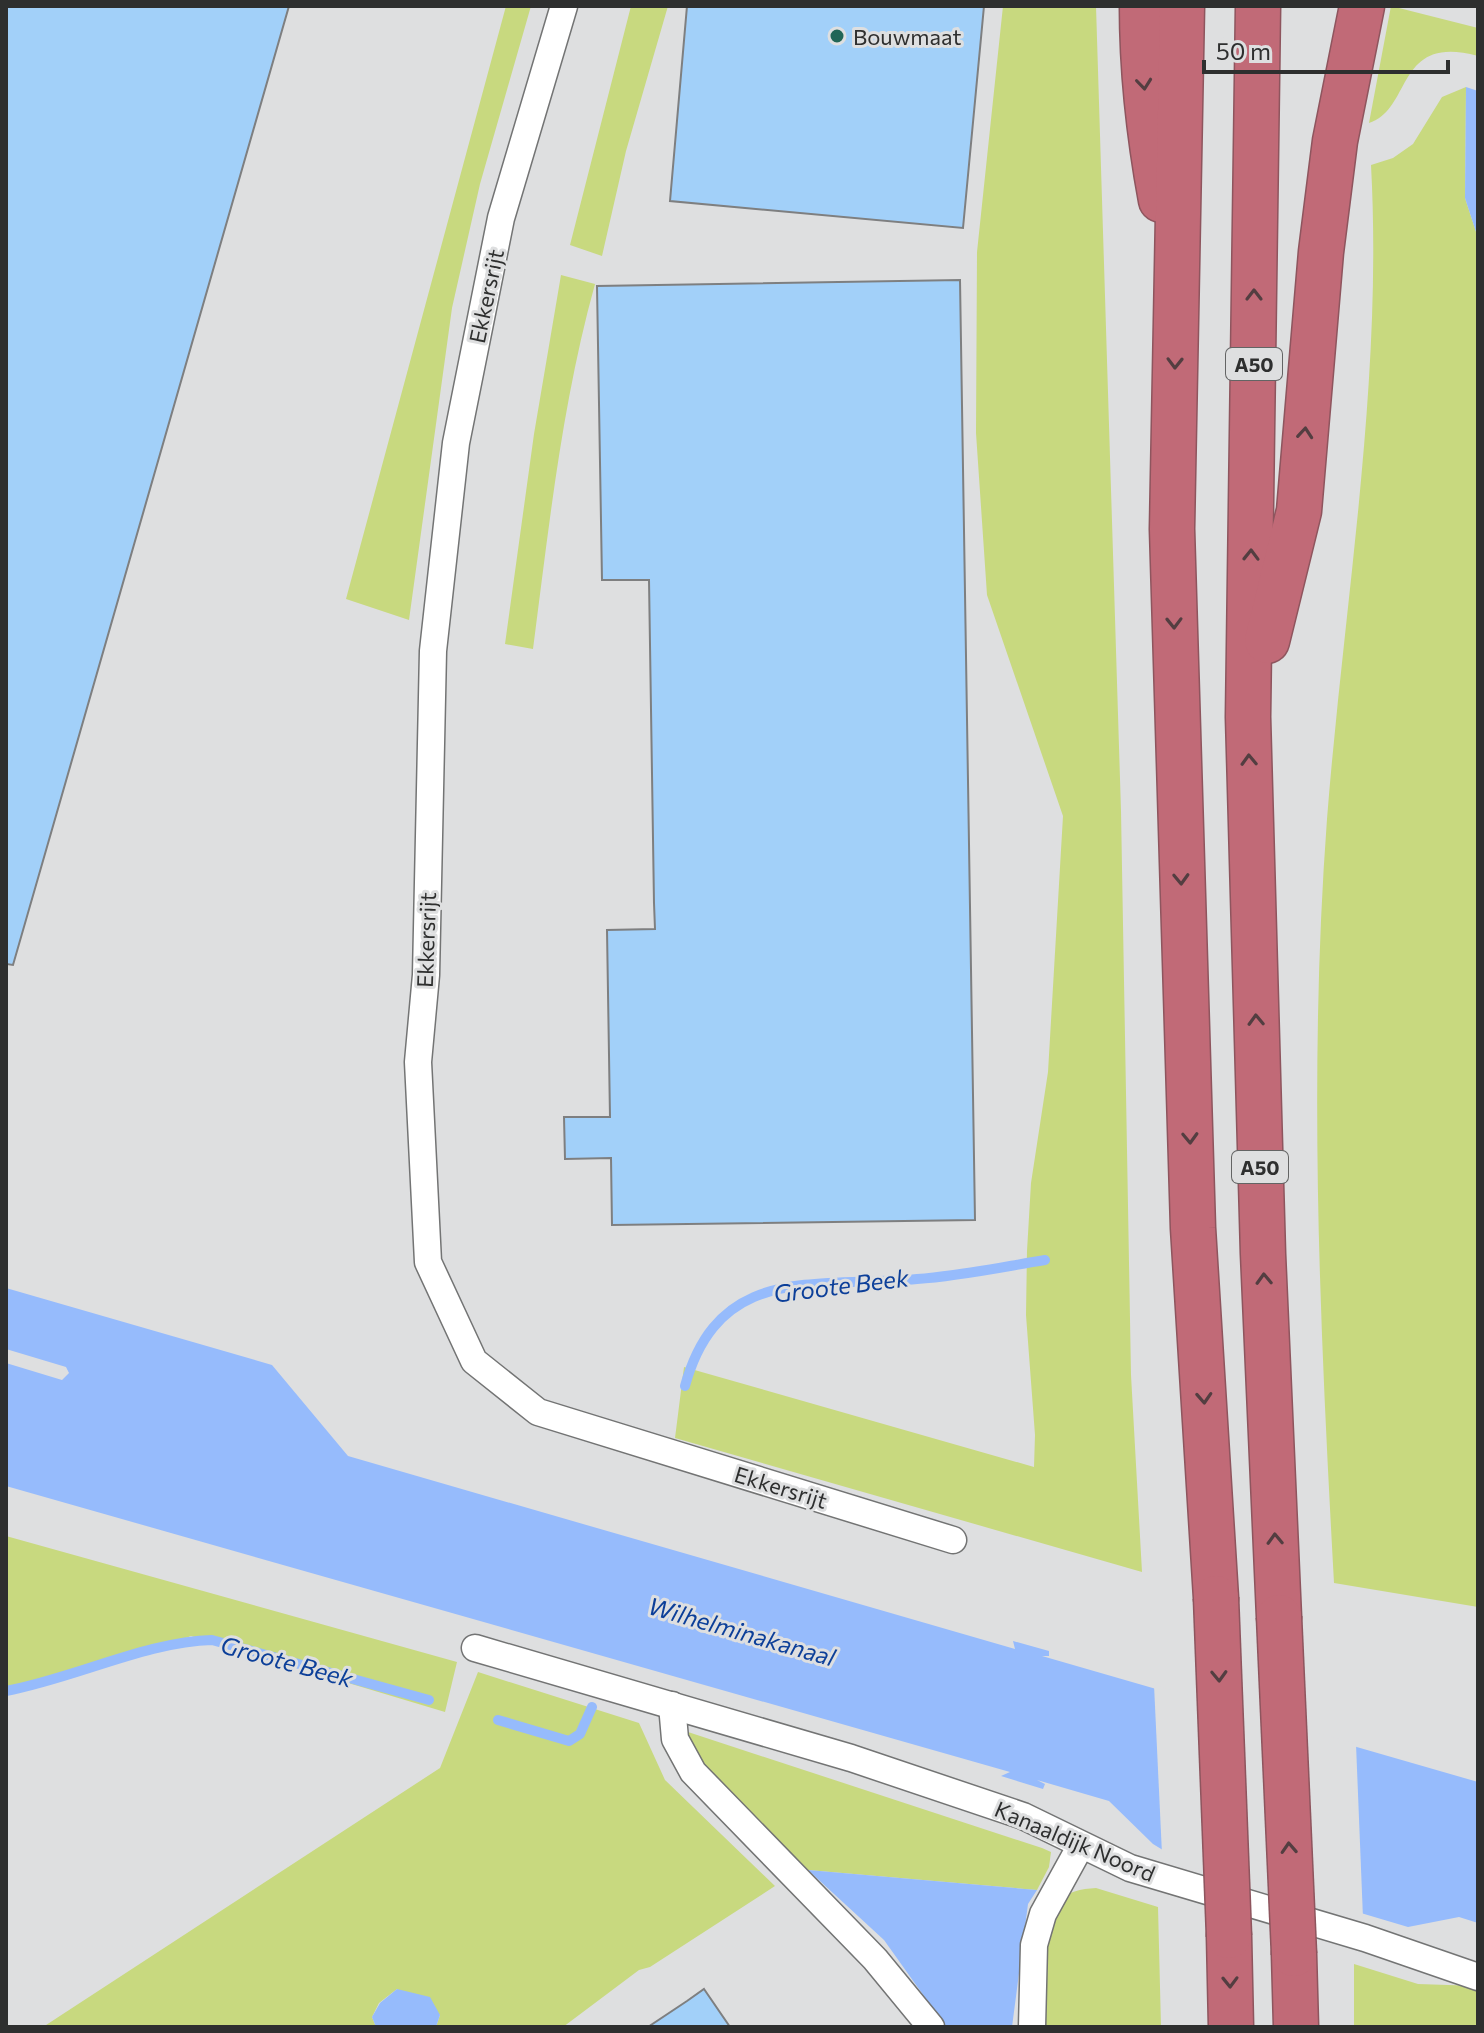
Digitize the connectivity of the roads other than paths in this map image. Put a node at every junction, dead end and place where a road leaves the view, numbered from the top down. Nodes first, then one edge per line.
1 (564, 6) edge
2 (1142, 6) edge
3 (1182, 6) edge
4 (1258, 9) edge
5 (1358, 22) edge
6 (1177, 285) junction
7 (1248, 717) junction
8 (953, 1540) dead end
9 (475, 1648) dead end
10 (672, 1705) junction
11 (1081, 1845) junction
12 (1478, 1977) edge
13 (931, 2027) edge
14 (1032, 2027) edge
15 (1231, 2027) edge
16 (1296, 2027) edge

1 - 8 street, Ekkersrijt
2 -> 6 highway
3 - 6 highway
7 -> 4 highway, A50
7 -> 5 highway, A50
6 -> 15 highway, bridge
16 -> 7 highway, A50, bridge
9 - 10 street, Kanaaldijk Noord
10 - 11 street, Kanaaldijk Noord
10 - 13 street
11 - 12 street, Kanaaldijk Noord
11 - 14 street

